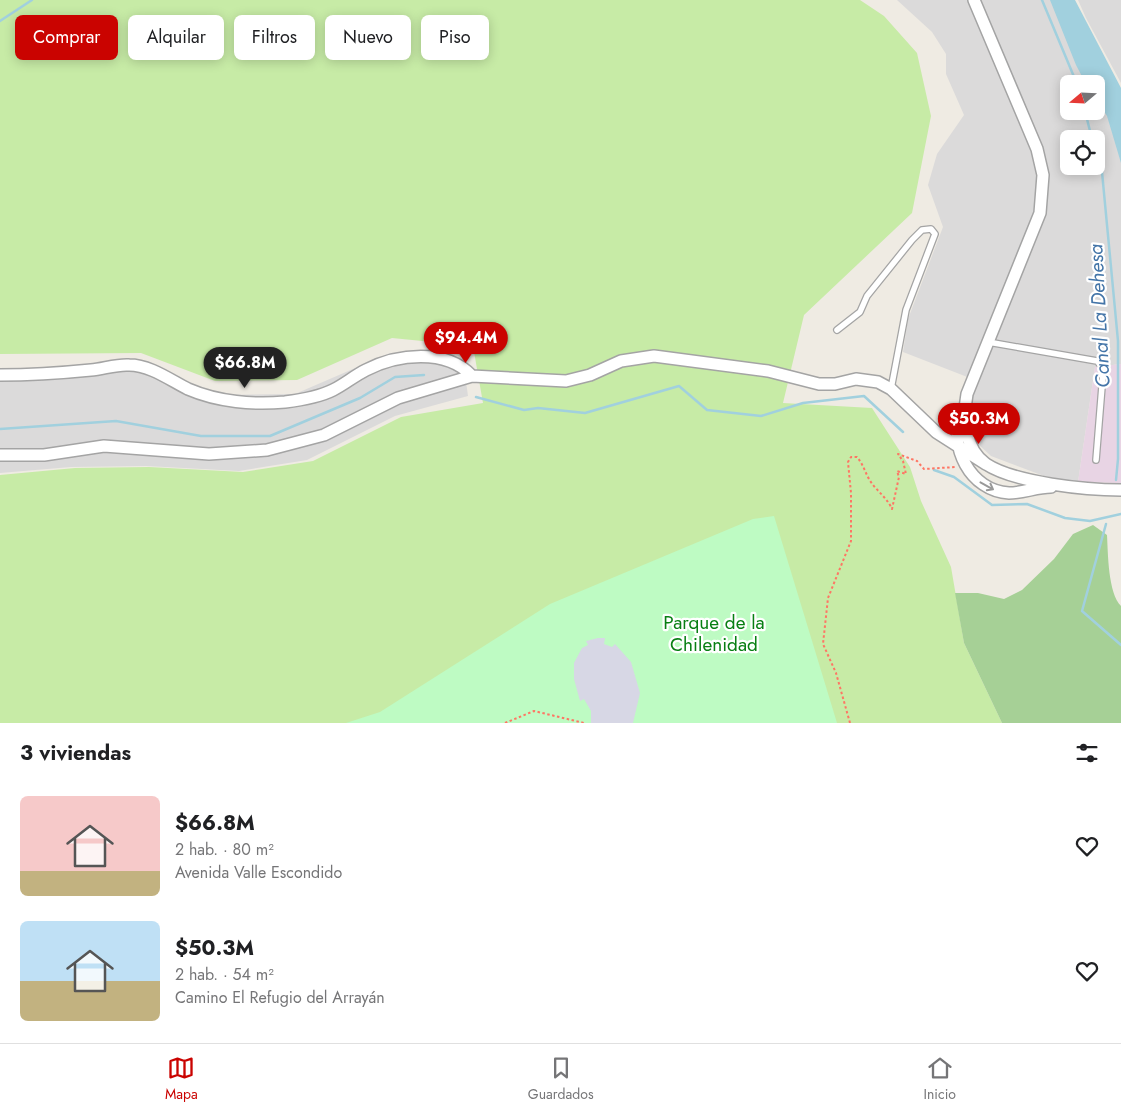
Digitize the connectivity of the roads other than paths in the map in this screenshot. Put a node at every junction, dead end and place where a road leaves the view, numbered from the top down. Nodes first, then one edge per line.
1 (974, 0) edge
2 (837, 330) dead end
3 (987, 342) junction
4 (0, 376) edge
5 (472, 376) junction
6 (891, 389) junction
7 (965, 403) junction
8 (959, 448) junction
9 (0, 455) edge
10 (1096, 460) dead end
11 (986, 464) junction
12 (1060, 486) junction
13 (1121, 490) edge

1 - 3 street
2 - 6 lane
3 - 7 street
3 - 10 lane
4 - 5 street
5 - 6 street
5 - 9 street
6 - 8 street
7 - 8 street
7 - 11 street
8 - 11 street
8 -> 12 street
11 - 12 street
12 - 13 street

